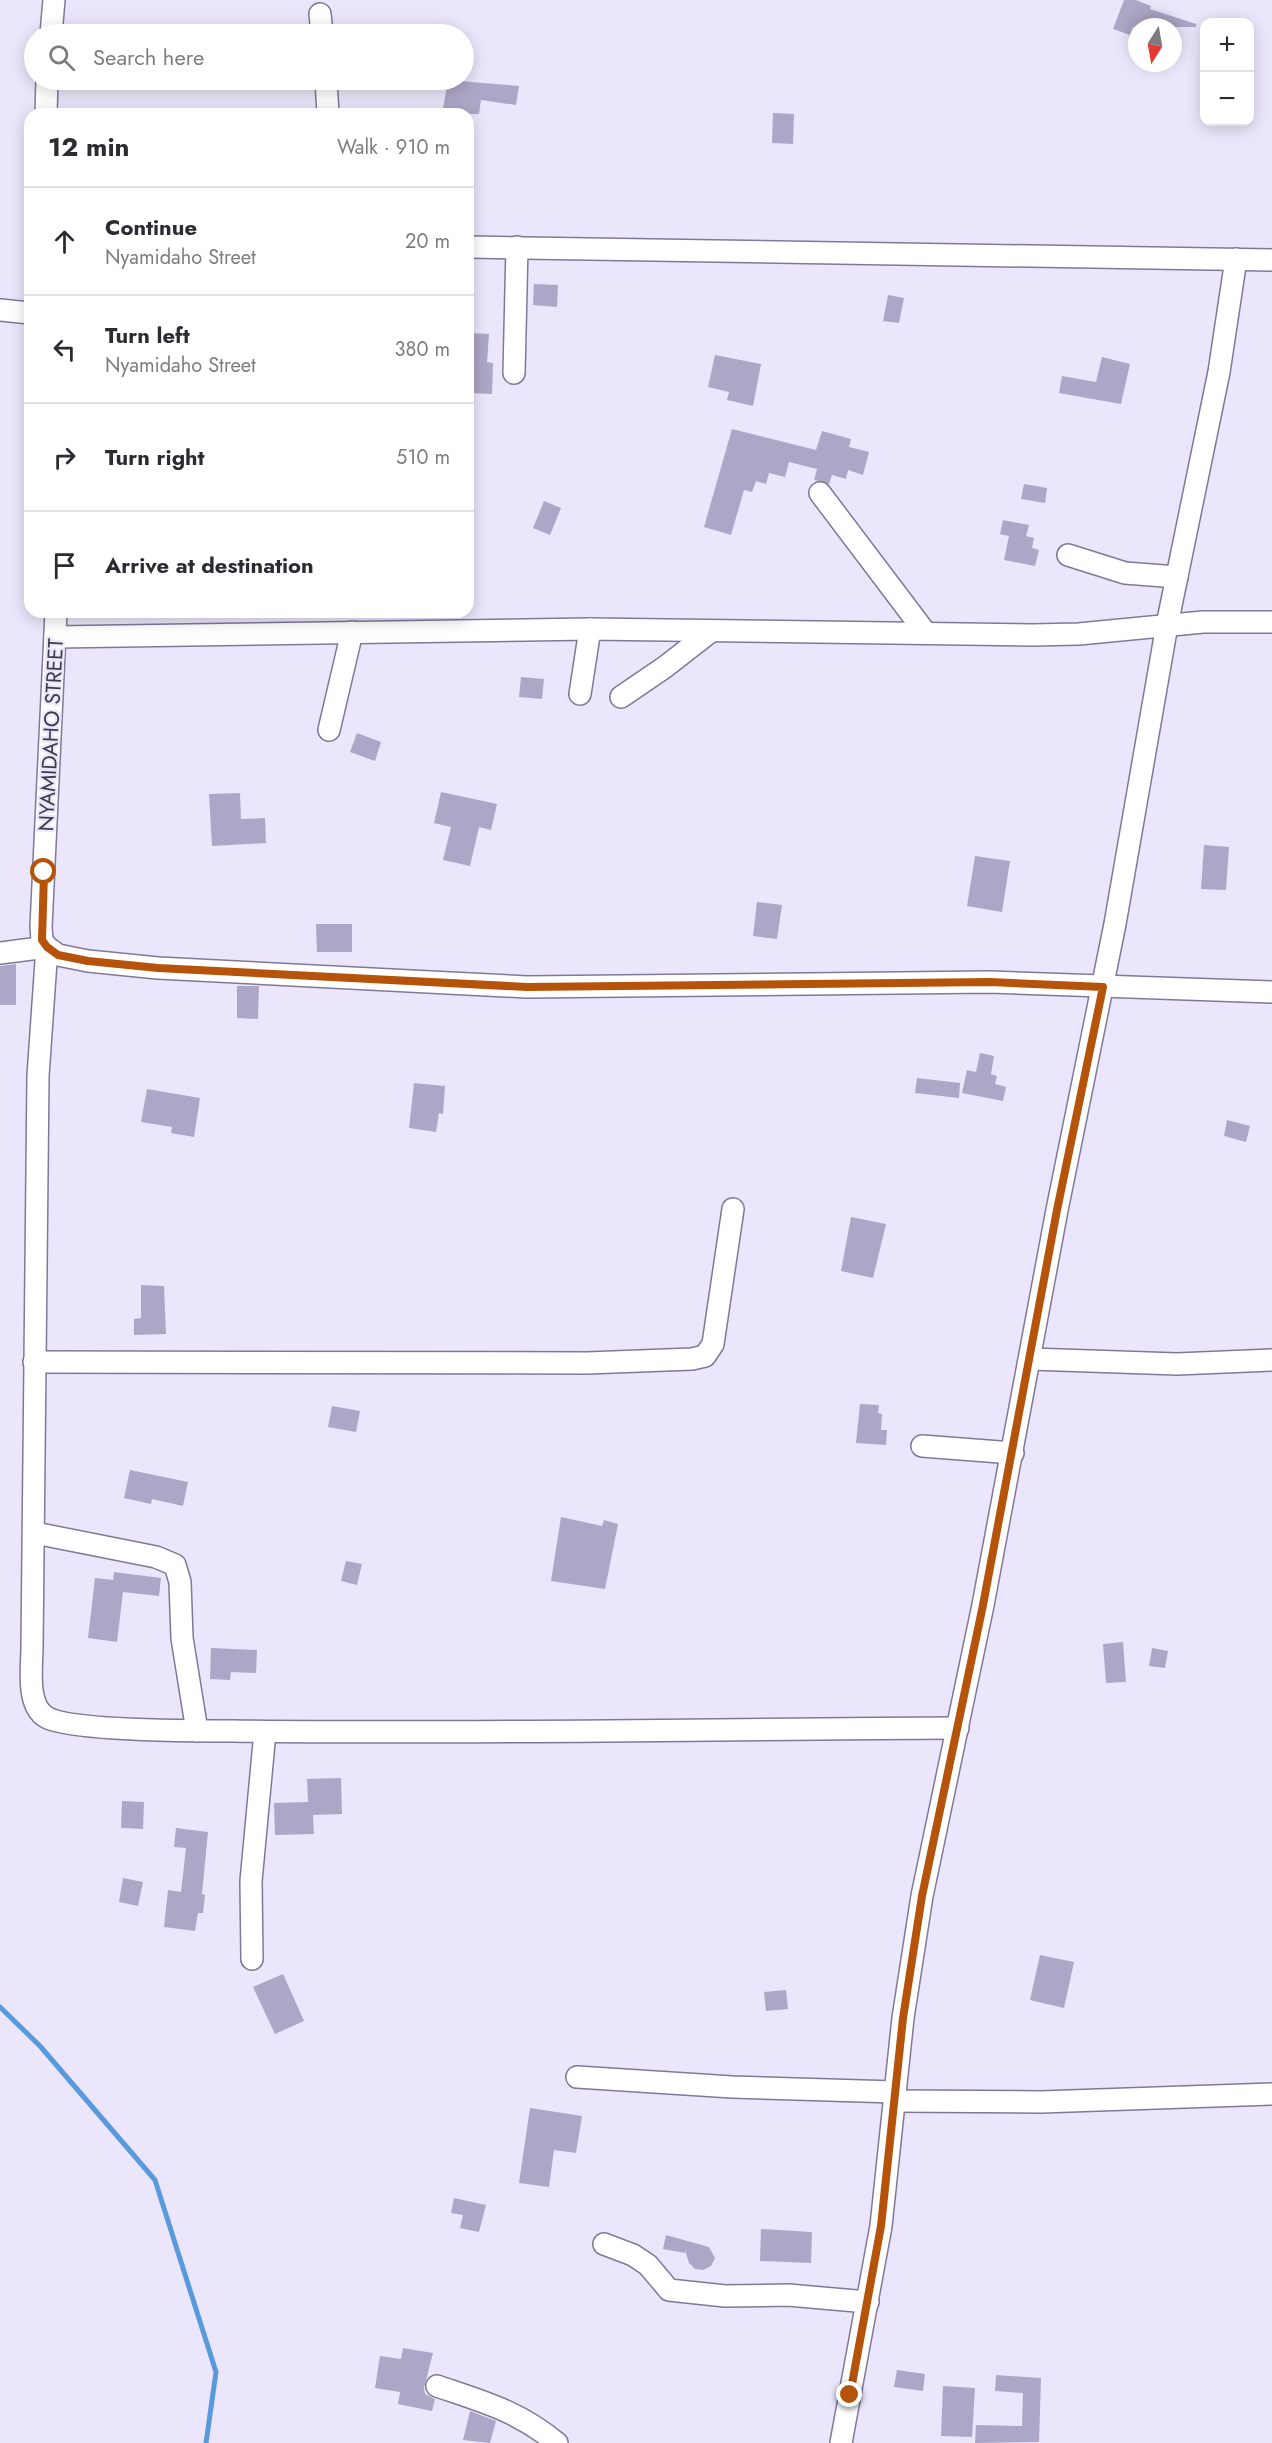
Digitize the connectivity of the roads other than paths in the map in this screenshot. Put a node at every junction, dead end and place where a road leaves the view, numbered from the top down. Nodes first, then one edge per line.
1 (54, 0) edge
2 (52, 24) edge
3 (47, 90) edge
4 (327, 90) edge
5 (46, 108) edge
6 (328, 108) edge
7 (474, 247) edge
8 (517, 247) junction
9 (1236, 259) junction
10 (1272, 260) edge
11 (0, 310) edge
12 (24, 312) edge
13 (514, 373) dead end
14 (820, 493) dead end
15 (1068, 555) dead end
16 (1177, 577) junction
17 (56, 618) edge
18 (1272, 622) edge
19 (1167, 625) junction
20 (590, 629) junction
21 (352, 632) junction
22 (710, 632) junction
23 (925, 632) junction
24 (55, 637) junction
25 (580, 694) dead end
26 (621, 697) dead end
27 (329, 730) dead end
28 (47, 947) junction
29 (0, 953) edge
30 (1103, 987) junction
31 (1272, 992) edge
32 (733, 1209) dead end
33 (1031, 1359) junction
34 (1272, 1360) edge
35 (34, 1362) junction
36 (922, 1446) dead end
37 (1013, 1453) junction
38 (35, 1533) junction
39 (958, 1728) junction
40 (197, 1731) junction
41 (266, 1732) junction
42 (252, 1959) dead end
43 (577, 2077) dead end
44 (1272, 2094) edge
45 (895, 2097) junction
46 (604, 2244) dead end
47 (868, 2302) junction
48 (437, 2386) dead end
49 (557, 2443) edge
50 (841, 2443) edge

1 - 2 street
3 - 5 street
4 - 6 street
7 - 8 street
8 - 9 street
8 - 13 street
9 - 10 street
9 - 16 street
11 - 12 street
14 - 23 street
15 - 16 street
16 - 19 street
17 - 24 street, NYAMIDAHO STREET
18 - 19 street
19 - 23 street
19 - 30 street
20 - 21 street
20 - 22 street
20 - 25 street
21 - 24 street
21 - 27 street
22 - 23 street
22 - 26 street
24 - 28 street, NYAMIDAHO STREET
28 - 29 street
28 - 30 street
28 - 35 street, NYAMIDAHO STREET
30 - 31 street
30 - 33 street
32 - 35 street
33 - 34 street
33 - 37 street
35 - 38 street, NYAMIDAHO STREET
36 - 37 street
37 - 39 street
38 - 40 street
38 - 40 street, NYAMIDAHO STREET
39 - 41 street
39 - 45 street
40 - 41 street
41 - 42 street
43 - 45 street
44 - 45 street
45 - 47 street
46 - 47 street
47 - 50 street
48 - 49 street

